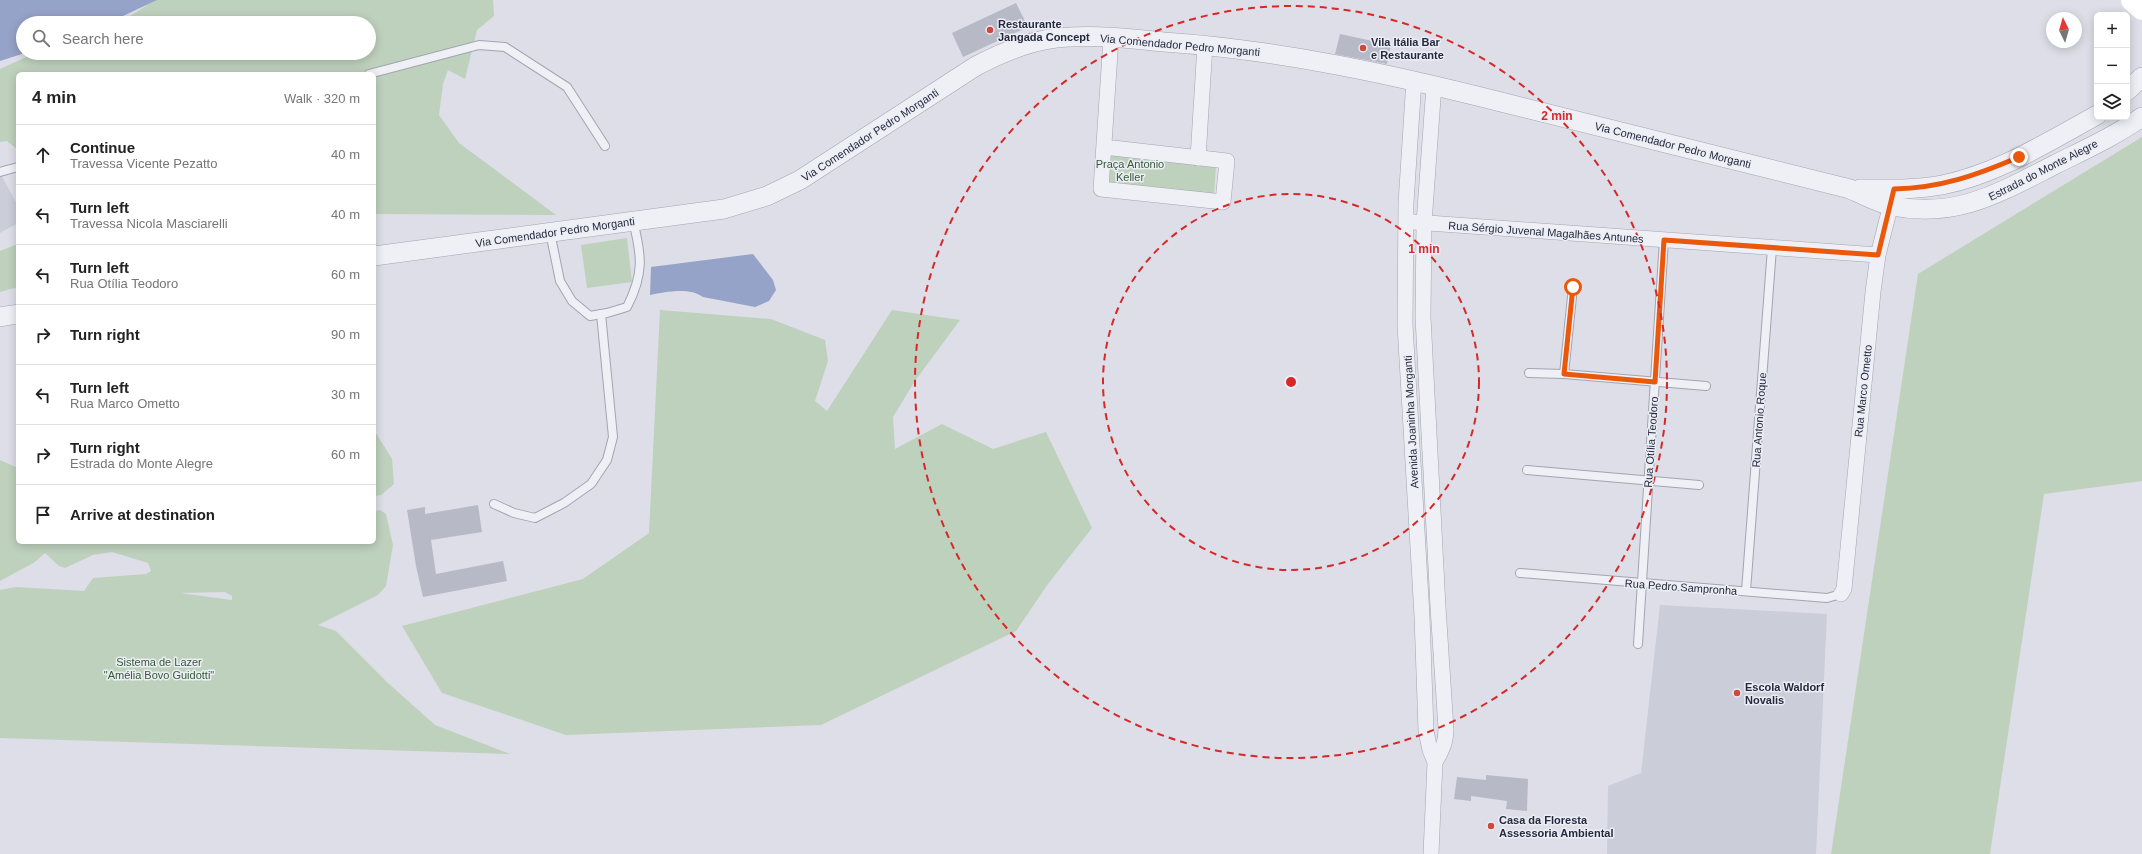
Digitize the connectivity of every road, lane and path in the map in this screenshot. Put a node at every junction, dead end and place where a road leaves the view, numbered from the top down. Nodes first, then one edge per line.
1 (2132, 0) edge
2 (2142, 9) edge
3 (1112, 38) junction
4 (1205, 45) junction
5 (376, 72) edge
6 (2142, 77) edge
7 (1414, 80) junction
8 (1434, 85) junction
9 (2130, 88) edge
10 (2142, 117) edge
11 (2094, 118) edge
12 (604, 146) dead end
13 (1104, 147) junction
14 (1198, 158) junction
15 (16, 168) edge
16 (0, 172) edge
17 (1893, 197) junction
18 (633, 221) junction
19 (1406, 222) junction
20 (1424, 223) junction
21 (550, 232) junction
22 (1664, 240) junction
23 (1772, 248) junction
24 (1878, 255) junction
25 (376, 256) edge
26 (1573, 287) dead end
27 (16, 314) edge
28 (601, 314) junction
29 (0, 317) edge
30 (1529, 373) dead end
31 (1564, 374) junction
32 (1655, 382) junction
33 (1706, 386) dead end
34 (1527, 470) dead end
35 (1649, 480) junction
36 (1699, 485) dead end
37 (494, 504) dead end
38 (1520, 573) dead end
39 (1642, 584) junction
40 (1746, 591) junction
41 (1841, 594) joint
42 (1438, 615) junction
43 (1422, 616) junction
44 (1638, 644) dead end
45 (1435, 762) junction
46 (1431, 854) edge

1 - 2 main road
3 - 4 street, Via Comendador Pedro Morganti
3 - 13 street
3 - 18 street, Via Comendador Pedro Morganti
4 - 7 street, Via Comendador Pedro Morganti
4 - 14 street
5 - 12 lane
6 - 9 street
7 - 8 street, Via Comendador Pedro Morganti
7 - 19 street, Avenida Joaninha Morganti
8 - 17 street, Via Comendador Pedro Morganti
8 - 20 street, Avenida Joaninha Morganti
10 - 17 street, Estrada do Monte Alegre
11 - 17 street, Estrada do Monte Alegre
13 - 14 street
13 - 14 street
15 - 16 lane
17 - 24 street, Rua Marco Ometto
18 - 21 street, Via Comendador Pedro Morganti
18 - 28 lane
19 - 20 street, Rua Sérgio Juvenal Magalhães Antunes
19 - 43 street, Avenida Joaninha Morganti
20 - 22 street, Rua Sérgio Juvenal Magalhães Antunes
20 - 42 street, Avenida Joaninha Morganti
21 - 25 street, Via Comendador Pedro Morganti
21 - 28 lane
22 - 23 street, Rua Sérgio Juvenal Magalhães Antunes
22 - 32 lane, Rua Otília Teodoro
23 - 24 street, Rua Sérgio Juvenal Magalhães Antunes
23 - 40 lane, Rua Antonio Roque
24 - 41 street, Rua Marco Ometto
26 - 31 lane
27 - 29 street
28 - 37 lane
30 - 31 lane
31 - 32 lane
32 - 33 lane
32 - 35 lane, Rua Otília Teodoro
34 - 35 lane
35 - 36 lane
35 - 39 lane, Rua Otília Teodoro
38 - 39 lane, Rua Pedro Sampronha
39 - 40 lane, Rua Pedro Sampronha
39 - 44 lane, Rua Otília Teodoro
40 - 41 lane, Rua Pedro Sampronha
42 - 43 street
42 - 45 street, Avenida Joaninha Morganti
43 - 45 street, Avenida Joaninha Morganti
45 - 46 street, Avenida Joaninha Morganti

